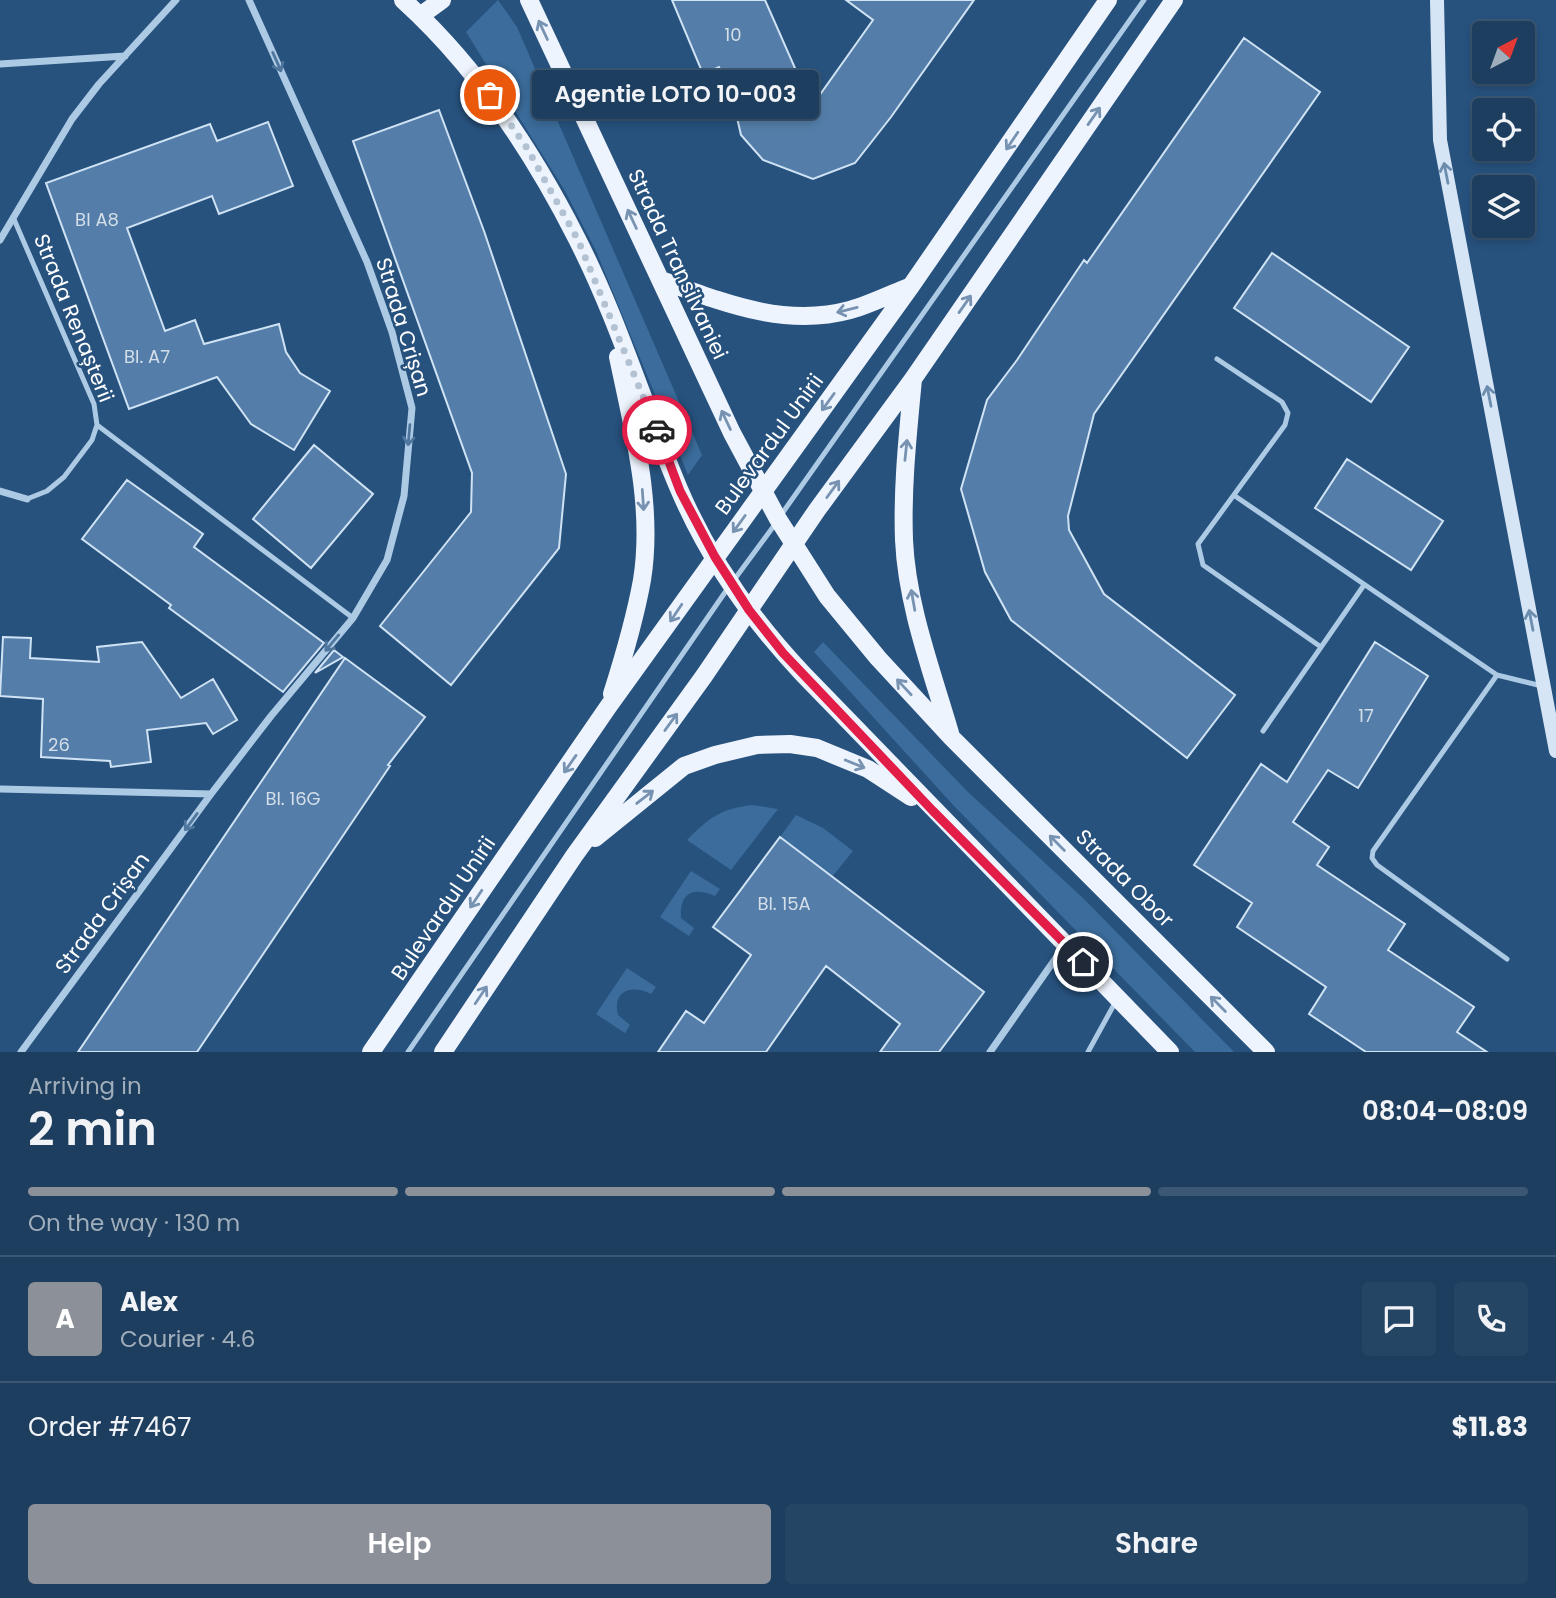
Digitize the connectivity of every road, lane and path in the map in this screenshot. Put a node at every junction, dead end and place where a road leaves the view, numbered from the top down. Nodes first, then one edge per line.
1 (176, 0) edge
2 (249, 0) edge
3 (402, 0) edge
4 (442, 0) edge
5 (529, 0) edge
6 (1108, 0) edge
7 (1144, 0) edge
8 (1174, 0) edge
9 (1437, 0) edge
10 (420, 16) junction
11 (125, 55) junction
12 (0, 64) edge
13 (13, 217) junction
14 (0, 240) edge
15 (661, 281) junction
16 (911, 286) junction
17 (609, 313) junction
18 (1217, 359) dead end
19 (914, 379) junction
20 (97, 425) junction
21 (0, 491) edge
22 (763, 492) junction
23 (1234, 496) junction
24 (27, 499) joint
25 (778, 519) junction
26 (793, 545) junction
27 (715, 557) junction
28 (732, 582) junction
29 (1364, 585) junction
30 (749, 610) junction
31 (353, 618) junction
32 (1321, 647) junction
33 (1497, 675) junction
34 (1544, 687) junction
35 (608, 707) junction
36 (1263, 731) dead end
37 (951, 737) junction
38 (1556, 751) edge
39 (0, 789) edge
40 (211, 794) junction
41 (933, 811) junction
42 (574, 856) junction
43 (1066, 945) junction
44 (1507, 959) dead end
45 (1117, 998) junction
46 (21, 1052) edge
47 (371, 1052) edge
48 (408, 1052) edge
49 (443, 1052) edge
50 (990, 1052) edge
51 (1088, 1052) edge
52 (1170, 1052) edge
53 (1266, 1052) edge

1 - 11 street
2 -> 31 street, Strada Crișan
3 - 10 main road
4 - 10 main road
15 -> 5 main road, Strada Transilvaniei
6 -> 16 main road, Bulevardul Unirii
7 - 25 lane
19 -> 8 main road
34 -> 9 street
10 - 17 main road
11 - 12 street
11 - 13 street
13 - 14 street
13 - 20 lane, Strada Renașterii
16 -> 15 main road
22 -> 15 main road, Strada Transilvaniei
16 -> 22 main road, Bulevardul Unirii
17 - 27 main road
17 -> 35 main road
18 - 23 lane
26 -> 19 main road
37 -> 19 main road
20 - 24 lane, Strada Renașterii
20 - 31 lane
21 - 24 street, Strada Renașterii
22 - 25 main road, Strada Transilvaniei
22 -> 27 main road, Bulevardul Unirii
23 - 29 lane
23 - 32 lane
25 - 26 main road, Strada Transilvaniei
25 - 28 lane
26 - 30 main road
37 -> 26 main road, Strada Obor
27 - 28 main road
27 -> 35 main road, Bulevardul Unirii
28 - 30 main road
28 - 48 lane
29 - 32 lane
29 - 33 lane
30 - 41 main road
42 -> 30 main road
31 -> 40 street, Strada Crișan
32 - 36 lane
33 - 34 lane
33 - 44 lane
34 - 38 street
35 -> 47 main road, Bulevardul Unirii
53 -> 37 main road, Strada Obor
39 - 40 street
40 -> 46 street, Strada Crișan
42 -> 41 main road
41 - 43 main road
49 -> 42 main road
43 - 45 main road
43 - 50 street
45 - 51 lane
45 - 52 main road

